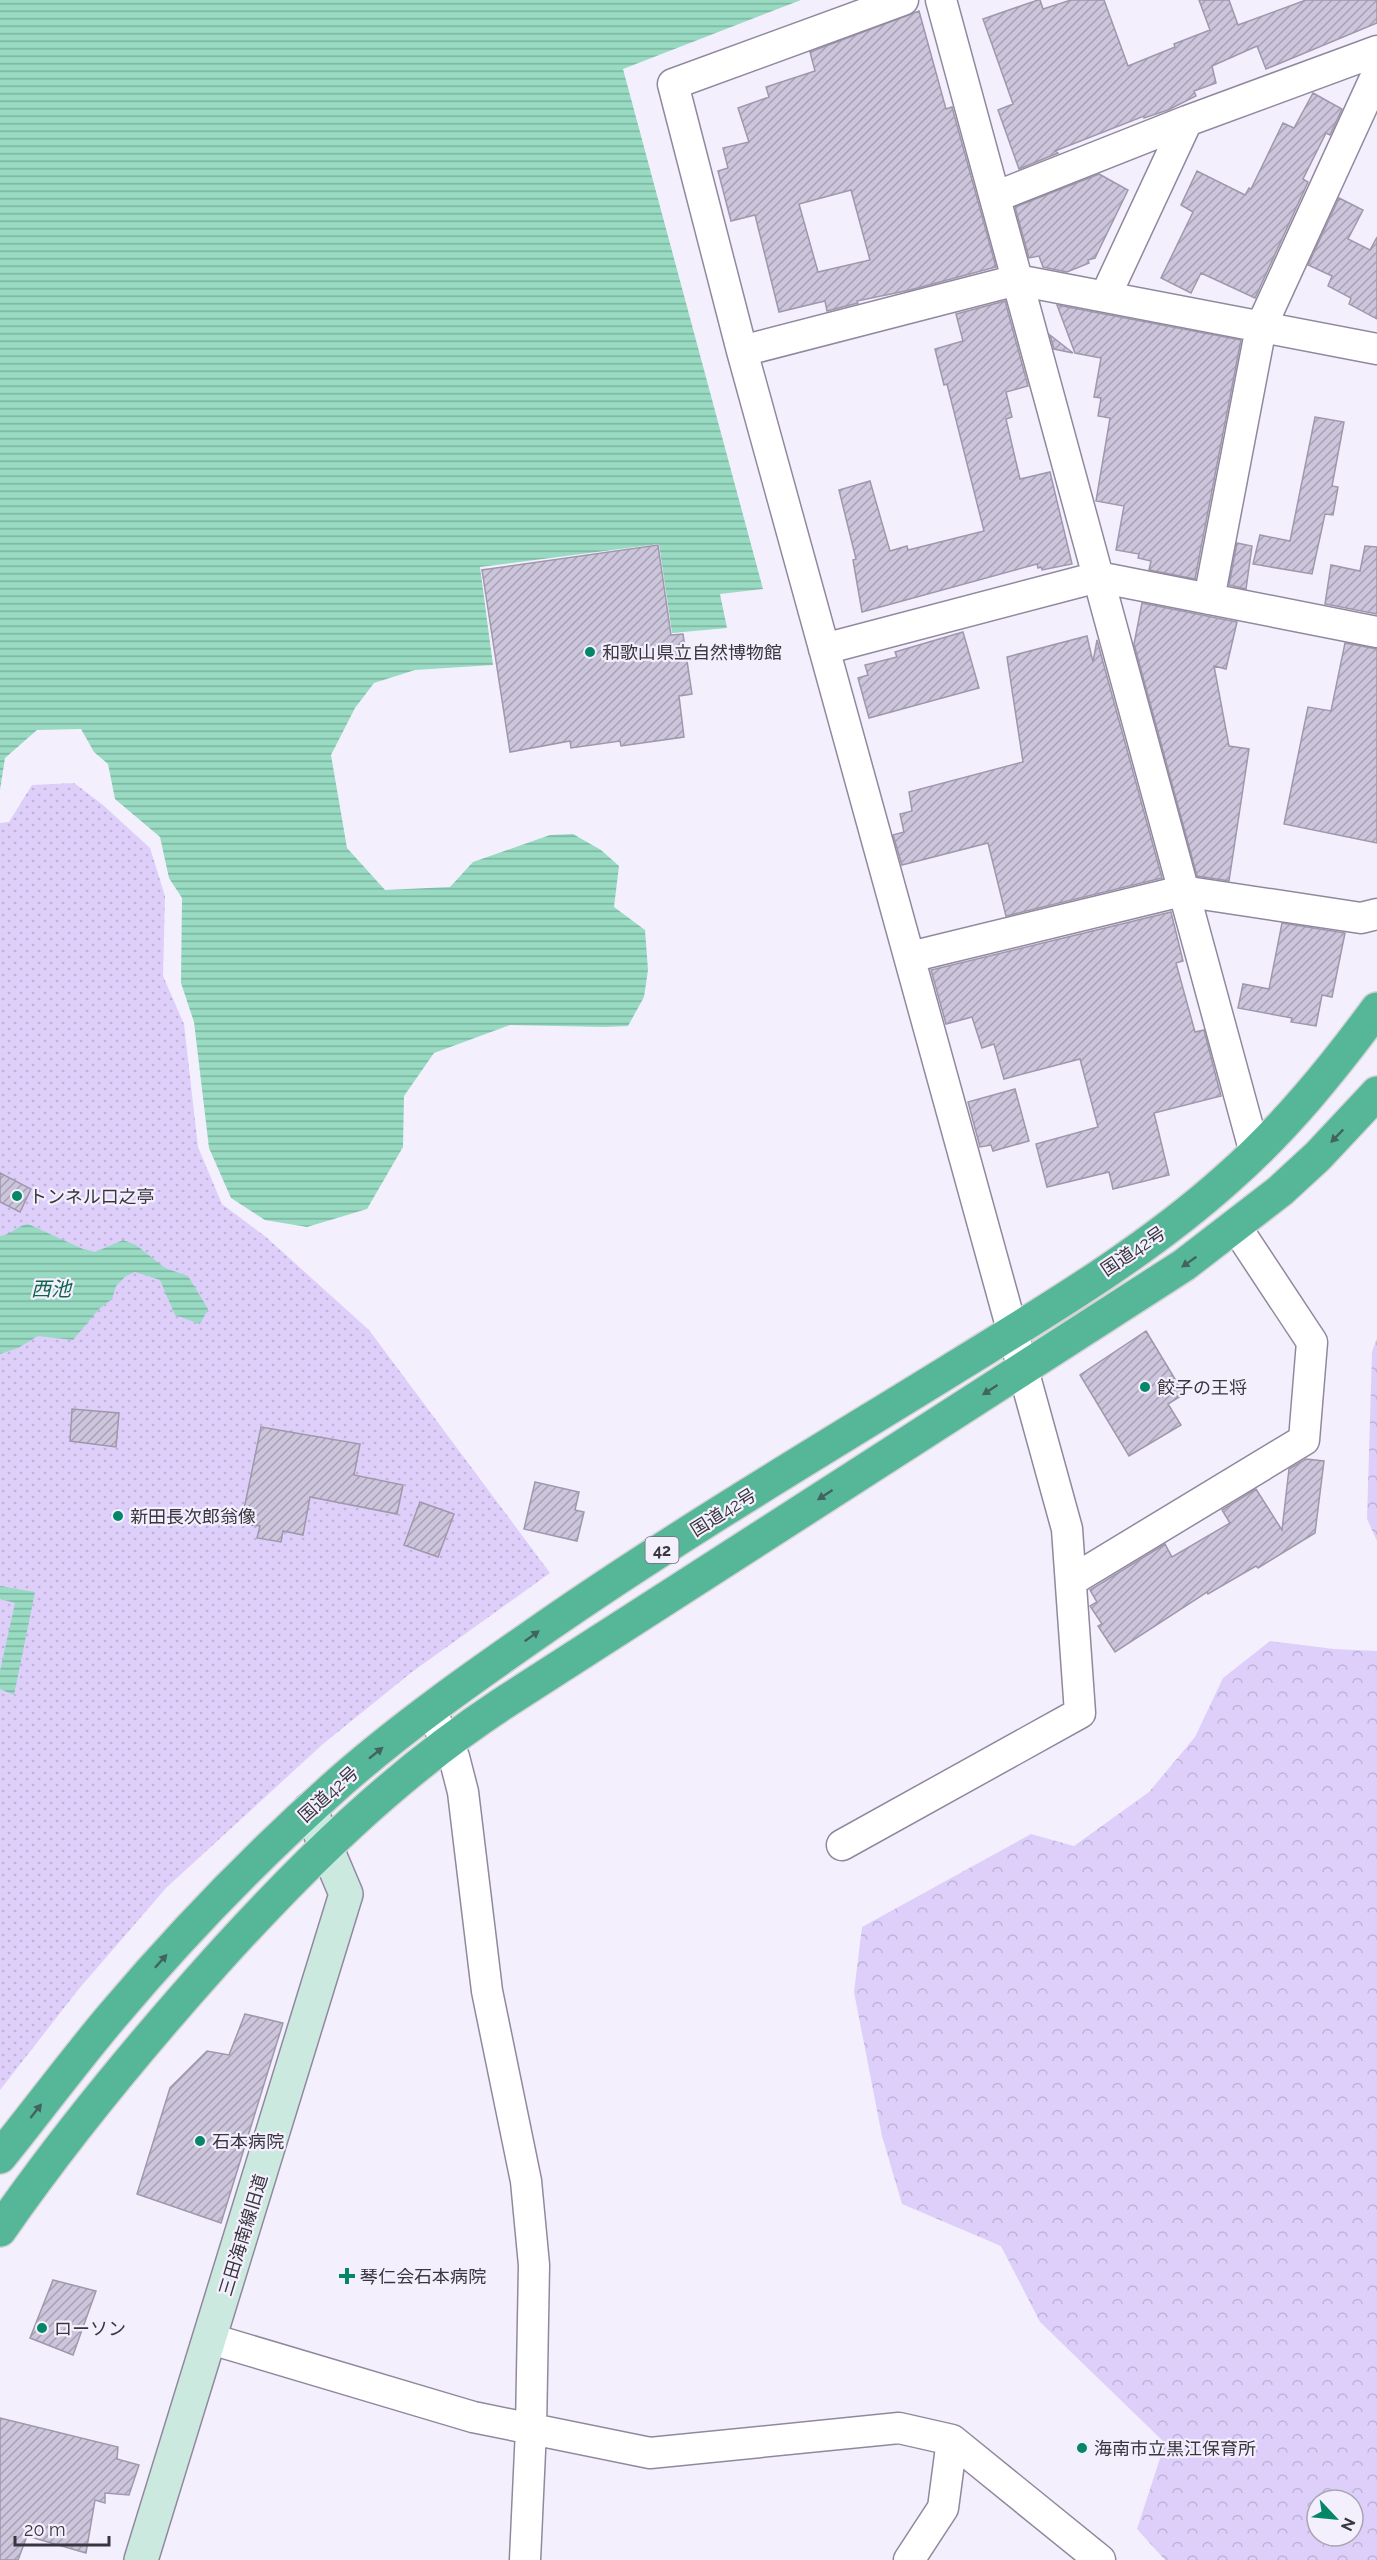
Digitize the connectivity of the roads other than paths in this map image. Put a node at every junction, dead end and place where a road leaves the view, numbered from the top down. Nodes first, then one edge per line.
1 (903, 0) edge
2 (941, 0) edge
3 (1377, 51) edge
4 (1377, 74) edge
5 (1187, 121) junction
6 (995, 197) junction
7 (1017, 280) junction
8 (1105, 297) junction
9 (1261, 327) junction
10 (1377, 349) edge
11 (742, 351) junction
12 (1098, 577) junction
13 (1209, 599) junction
14 (1377, 632) edge
15 (824, 649) junction
16 (1182, 891) junction
17 (1377, 914) edge
18 (910, 957) junction
19 (1377, 1009) edge
20 (1377, 1093) edge
21 (1255, 1153) junction
22 (1236, 1227) junction
23 (1013, 1332) junction
24 (1023, 1369) junction
25 (1071, 1581) junction
26 (430, 1710) junction
27 (447, 1742) junction
28 (310, 1809) junction
29 (842, 1845) dead end
30 (326, 1847) junction
31 (0, 2157) edge
32 (4, 2216) edge
33 (211, 2339) junction
34 (531, 2429) junction
35 (952, 2440) junction
36 (141, 2560) edge
37 (525, 2560) edge
38 (909, 2560) edge
39 (1100, 2560) edge

1 - 11 street
2 - 6 street
3 - 5 street
4 - 9 street
5 - 6 street
5 - 8 street
6 - 7 street
7 - 8 street
7 - 11 street
7 - 12 street
8 - 9 street
9 - 10 street
9 - 13 street
11 - 15 street
12 - 13 street
12 - 15 street
12 - 16 street
13 - 14 street
15 - 18 street
16 - 17 street
16 - 18 street
16 - 21 street
18 - 23 street
19 - 21 highway, 国道42号 / 42
20 -> 22 highway, 国道42号 / 42
21 - 23 highway, 国道42号 / 42
22 -> 24 highway, 国道42号 / 42
22 - 25 street
23 - 24 street
26 -> 23 highway, 国道42号 / 42
24 - 25 street
24 -> 27 highway, 国道42号 / 42
25 - 29 street
26 - 27 street
28 -> 26 highway, 国道42号 / 42
27 - 30 highway, 国道42号 / 42
27 - 34 street
28 - 30 street, 三田海南線旧道
31 -> 28 highway, 国道42号 / 42
30 - 32 highway, 国道42号 / 42
30 - 33 street, 三田海南線旧道
33 - 34 street
33 - 36 street, 三田海南線旧道
34 - 35 street
34 - 37 street
35 - 38 street
35 - 39 street

